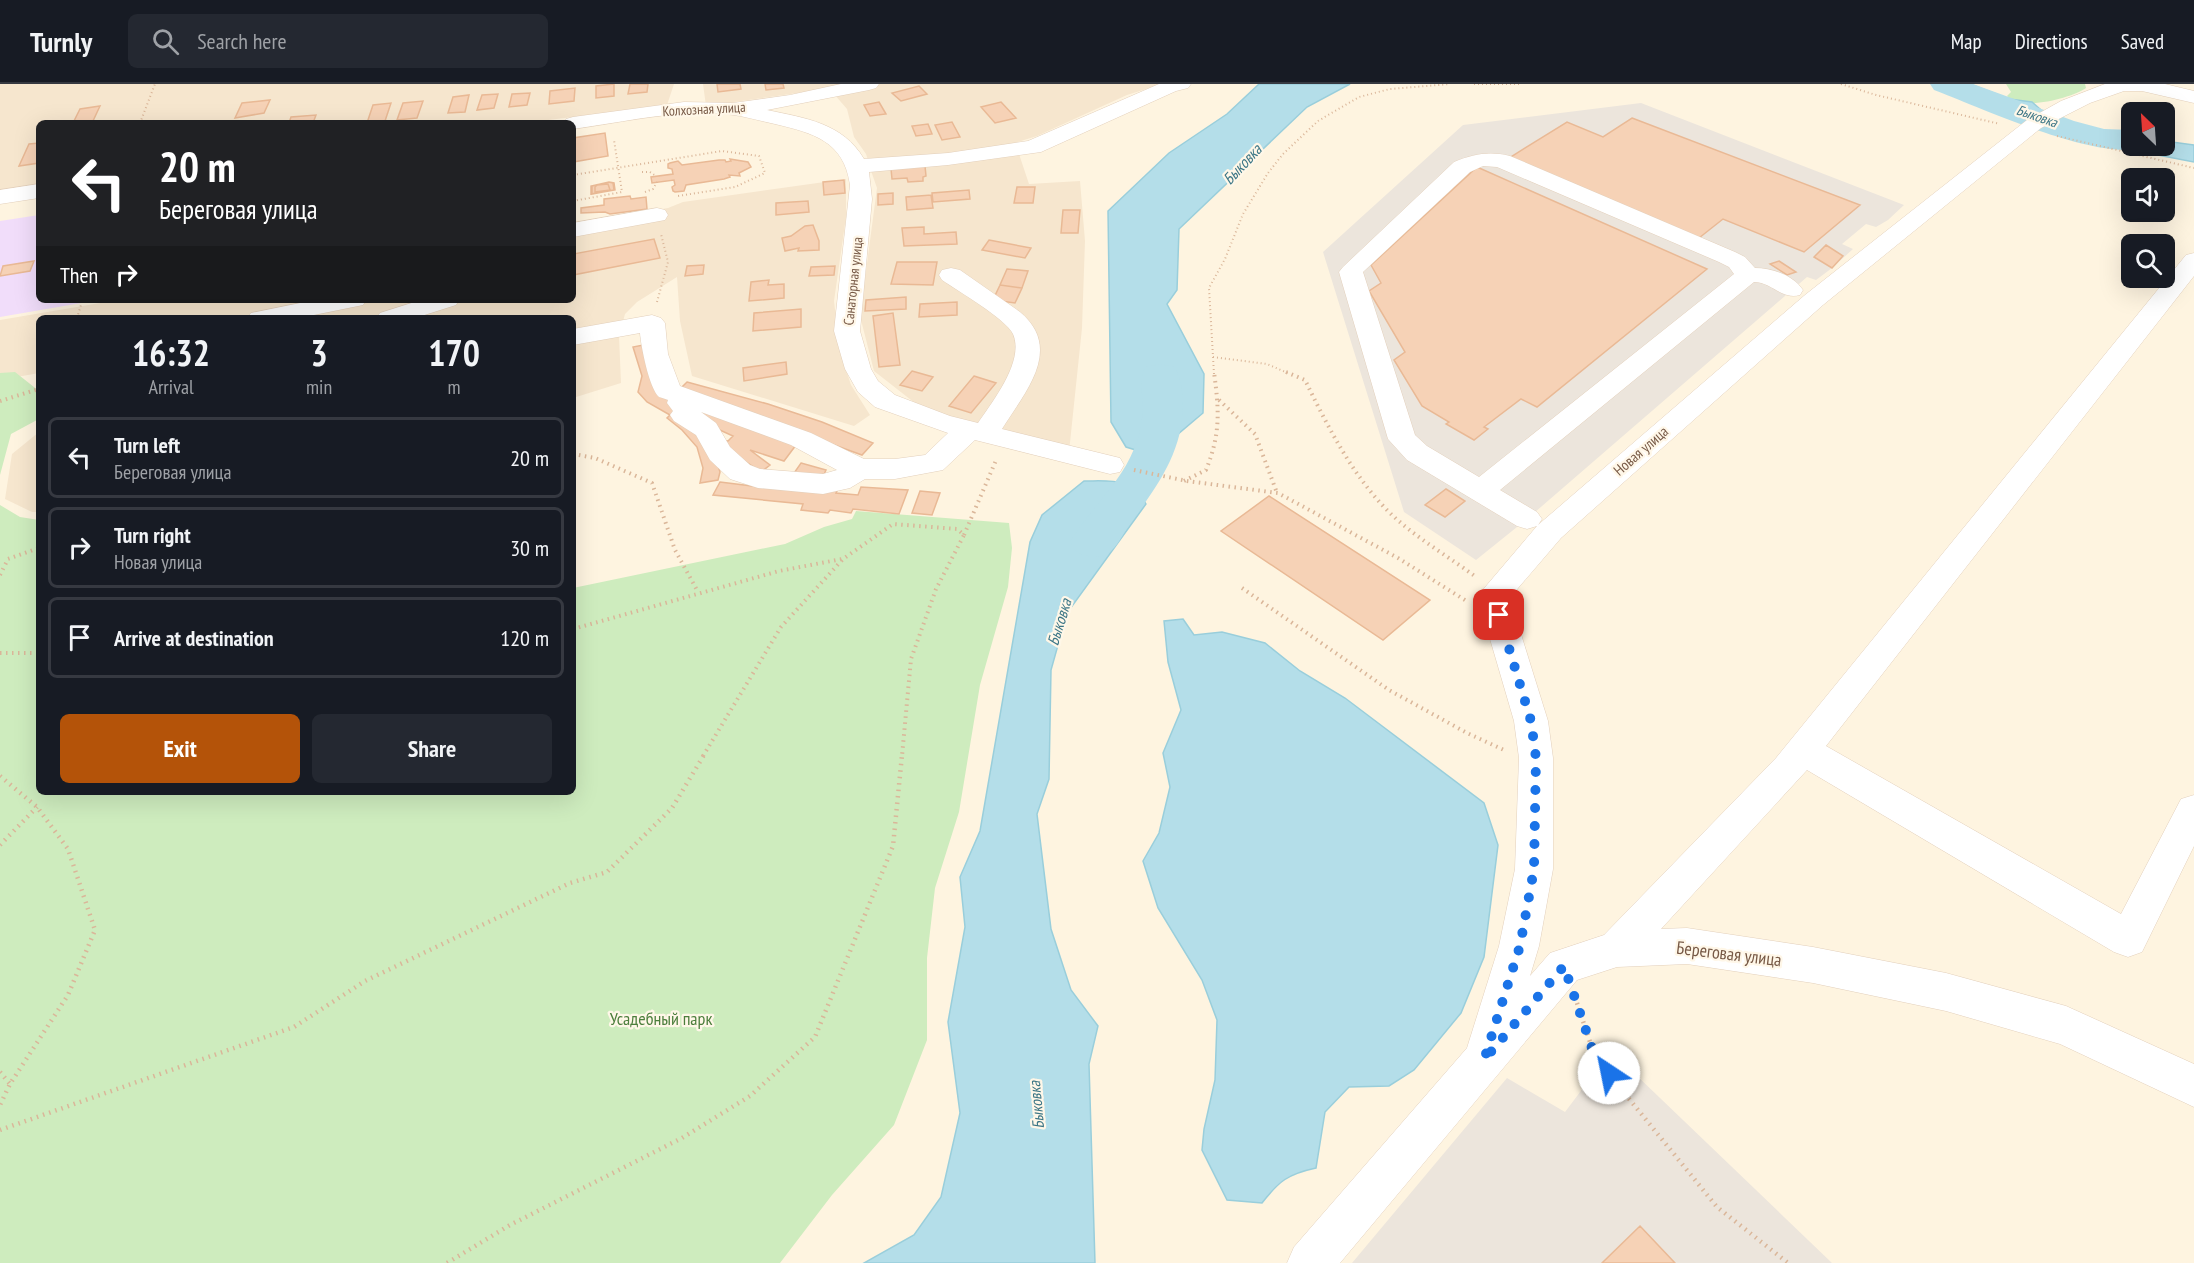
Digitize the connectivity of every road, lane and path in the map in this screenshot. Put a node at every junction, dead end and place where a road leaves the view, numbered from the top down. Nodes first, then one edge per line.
1 (155, 84) edge
2 (686, 84) edge
3 (869, 84) edge
4 (1181, 84) edge
5 (1450, 84) edge
6 (1474, 84) edge
7 (1521, 84) edge
8 (1841, 84) edge
9 (828, 93) junction
10 (2194, 97) edge
11 (684, 108) junction
12 (732, 110) junction
13 (141, 120) edge
14 (576, 123) edge
15 (2030, 126) junction
16 (834, 139) junction
17 (614, 140) dead end
18 (618, 166) junction
19 (858, 166) junction
20 (2194, 168) edge
21 (642, 172) dead end
22 (576, 174) edge
23 (656, 176) dead end
24 (657, 182) dead end
25 (36, 191) edge
26 (645, 192) dead end
27 (678, 196) dead end
28 (0, 197) edge
29 (576, 201) edge
30 (657, 215) joint
31 (576, 229) edge
32 (2194, 260) edge
33 (951, 275) dead end
34 (1748, 275) junction
35 (1791, 290) dead end
36 (338, 303) edge
37 (437, 303) edge
38 (453, 303) edge
39 (81, 305) dead end
40 (78, 315) edge
41 (276, 315) edge
42 (399, 315) edge
43 (440, 315) edge
44 (652, 323) junction
45 (576, 336) edge
46 (1213, 357) junction
47 (36, 390) edge
48 (669, 392) junction
49 (1219, 399) junction
50 (0, 401) edge
51 (986, 434) junction
52 (576, 455) edge
53 (1110, 465) dead end
54 (859, 469) junction
55 (1159, 476) dead end
56 (1184, 481) junction
57 (1480, 490) junction
58 (1278, 493) junction
59 (1527, 519) dead end
60 (964, 535) junction
61 (36, 549) edge
62 (843, 559) junction
63 (0, 575) edge
64 (1242, 588) dead end
65 (698, 592) junction
66 (1497, 592) junction
67 (1501, 622) junction
68 (576, 628) edge
69 (0, 653) edge
70 (36, 653) edge
71 (1803, 750) junction
72 (1536, 758) junction
73 (0, 776) edge
74 (37, 807) junction
75 (2194, 810) edge
76 (0, 845) edge
77 (1617, 949) junction
78 (1564, 966) junction
79 (1484, 1060) junction
80 (0, 1072) edge
81 (10, 1084) junction
82 (2194, 1086) edge
83 (0, 1105) edge
84 (0, 1130) edge
85 (447, 1263) edge
86 (1310, 1263) edge
87 (1788, 1263) edge

1 - 13 path
2 - 11 street
3 - 9 street, Колхозная улица
4 - 19 street
5 - 46 path
6 - 7 path
8 - 15 path
9 - 12 street, Колхозная улица
9 - 16 street
10 - 15 street, Новая улица
11 - 12 street, Колхозная улица
11 - 14 street, Колхозная улица
12 - 16 street
15 - 20 path
15 - 66 street, Новая улица
16 - 19 street
17 - 18 path
18 - 22 path
18 - 27 path
18 - 29 path
19 - 51 street, Санаторная улица
21 - 23 path
24 - 26 path
25 - 28 street
30 - 31 street
30 - 44 path
32 - 71 street
33 - 51 street
34 - 35 street
34 - 57 street
34 - 57 street
36 - 41 street
37 - 42 street
38 - 43 street
39 - 40 path
44 - 45 street
44 - 48 street
46 - 49 path
46 - 66 path
47 - 50 path
48 - 54 street
48 - 54 street
49 - 56 path
49 - 58 path
51 - 53 street, Санаторная улица
51 - 54 street
51 - 60 path
52 - 65 path
55 - 56 path
56 - 58 path
57 - 59 street
58 - 67 path
60 - 62 path
60 - 85 path
61 - 63 path
62 - 65 path
62 - 84 path
64 - 72 path
65 - 68 path
66 - 67 street
67 - 72 street
69 - 70 path
71 - 75 street
71 - 77 street
72 - 79 street
73 - 74 path
74 - 76 path
74 - 81 path
77 - 78 street, Береговая улица
77 - 82 street, Береговая улица
78 - 79 street
78 - 87 path
79 - 86 street
80 - 81 path
81 - 83 path

